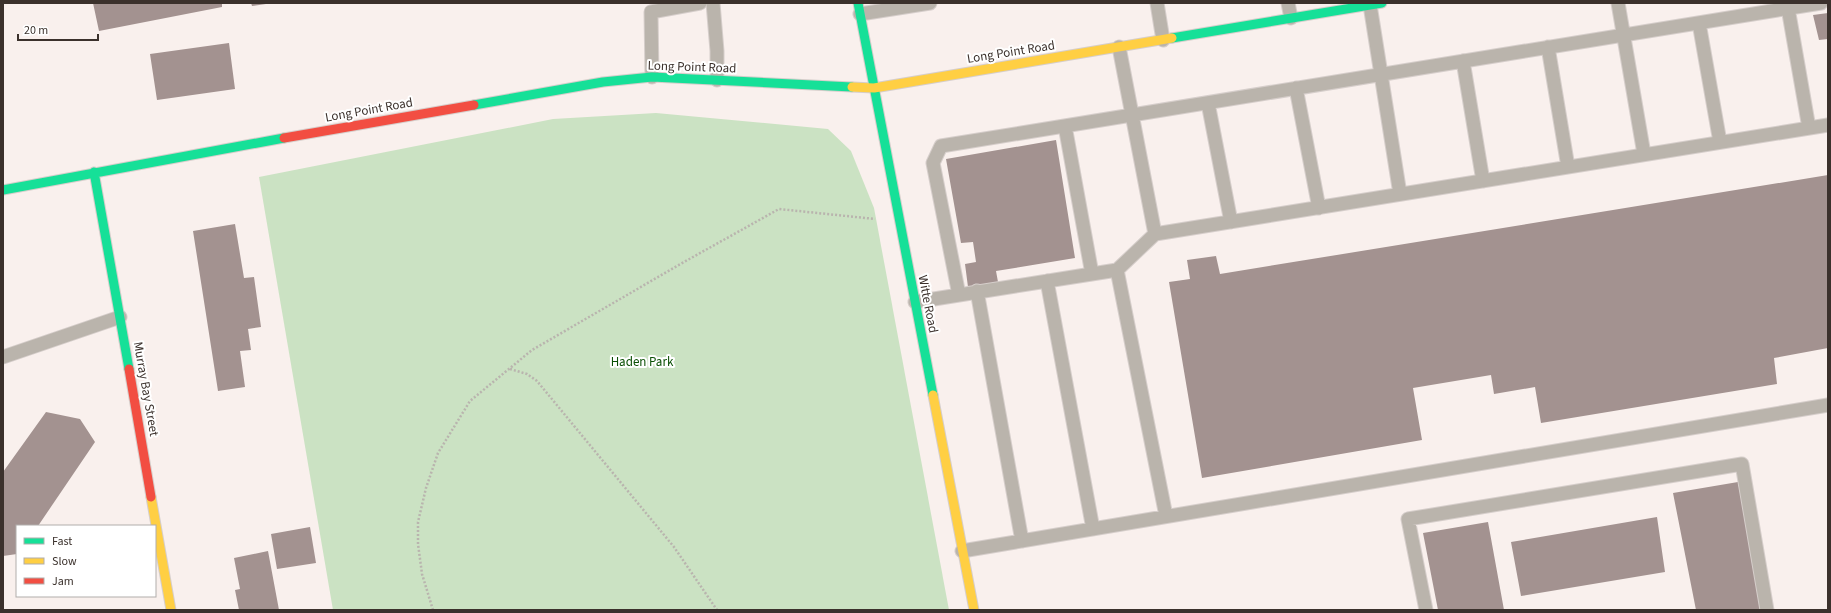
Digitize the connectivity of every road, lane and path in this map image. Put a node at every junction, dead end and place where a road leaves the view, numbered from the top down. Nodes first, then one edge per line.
1 (700, 3) edge
2 (714, 3) edge
3 (930, 3) edge
4 (1157, 3) edge
5 (1288, 3) edge
6 (1618, 3) edge
7 (1821, 3) edge
8 (1376, 4) edge
9 (859, 8) edge
10 (1788, 8) junction
11 (1291, 18) junction
12 (1699, 23) junction
13 (1624, 35) junction
14 (1163, 40) junction
15 (1119, 47) junction
16 (1548, 48) junction
17 (1463, 62) junction
18 (1381, 75) junction
19 (652, 77) junction
20 (717, 80) junction
21 (874, 88) junction
22 (1296, 88) junction
23 (1208, 103) junction
24 (1131, 115) junction
25 (1828, 125) edge
26 (1065, 126) junction
27 (1809, 128) junction
28 (1720, 142) junction
29 (1644, 154) junction
30 (1568, 167) junction
31 (94, 172) junction
32 (1483, 181) junction
33 (3, 190) edge
34 (1400, 194) junction
35 (1319, 208) junction
36 (899, 222) junction
37 (1231, 222) junction
38 (1155, 234) junction
39 (1117, 270) junction
40 (1092, 274) junction
41 (1046, 281) junction
42 (977, 292) junction
43 (958, 295) junction
44 (915, 302) junction
45 (120, 317) junction
46 (3, 358) edge
47 (510, 368) junction
48 (1828, 405) edge
49 (1166, 516) junction
50 (1093, 529) junction
51 (1022, 541) junction
52 (962, 551) junction
53 (171, 610) edge
54 (433, 610) edge
55 (717, 610) edge
56 (974, 610) edge
57 (1426, 610) edge
58 (1767, 610) edge

1 - 19 lane
2 - 20 lane
3 - 9 lane
4 - 14 lane
5 - 11 lane
6 - 13 lane
7 - 10 lane
8 - 11 main road, Long Point Road
8 - 18 lane
9 - 21 main road, Witte Road
10 - 12 lane
10 - 27 lane
11 - 14 main road, Long Point Road
12 - 13 lane
12 - 28 lane
13 - 16 lane
13 - 29 lane
14 - 15 main road, Long Point Road
15 - 21 main road, Long Point Road
15 - 24 lane
16 - 17 lane
16 - 30 lane
17 - 18 lane
17 - 32 lane
18 - 22 lane
18 - 34 lane
19 - 20 main road, Long Point Road
19 - 31 main road, Long Point Road
20 - 21 main road, Long Point Road
21 - 36 main road, Witte Road
22 - 23 lane
22 - 35 lane
23 - 24 lane
23 - 37 lane
24 - 26 lane
24 - 38 lane
25 - 27 lane
26 - 40 lane
26 - 43 lane
27 - 28 lane
28 - 29 lane
29 - 30 lane
30 - 32 lane
31 - 33 main road, Long Point Road
31 - 45 main road, Murray Bay Street
32 - 34 lane
34 - 35 lane
35 - 37 lane
36 - 44 main road, Witte Road
36 - 47 path
37 - 38 lane
38 - 39 lane
39 - 40 lane
39 - 49 lane
40 - 41 lane
41 - 42 lane
41 - 50 lane
42 - 43 lane
42 - 51 lane
43 - 44 lane
44 - 52 main road, Witte Road
45 - 46 lane
45 - 53 main road, Murray Bay Street
47 - 54 path
47 - 55 path
48 - 49 lane
49 - 50 lane
50 - 51 lane
51 - 52 lane
52 - 56 main road, Witte Road
57 - 58 lane

